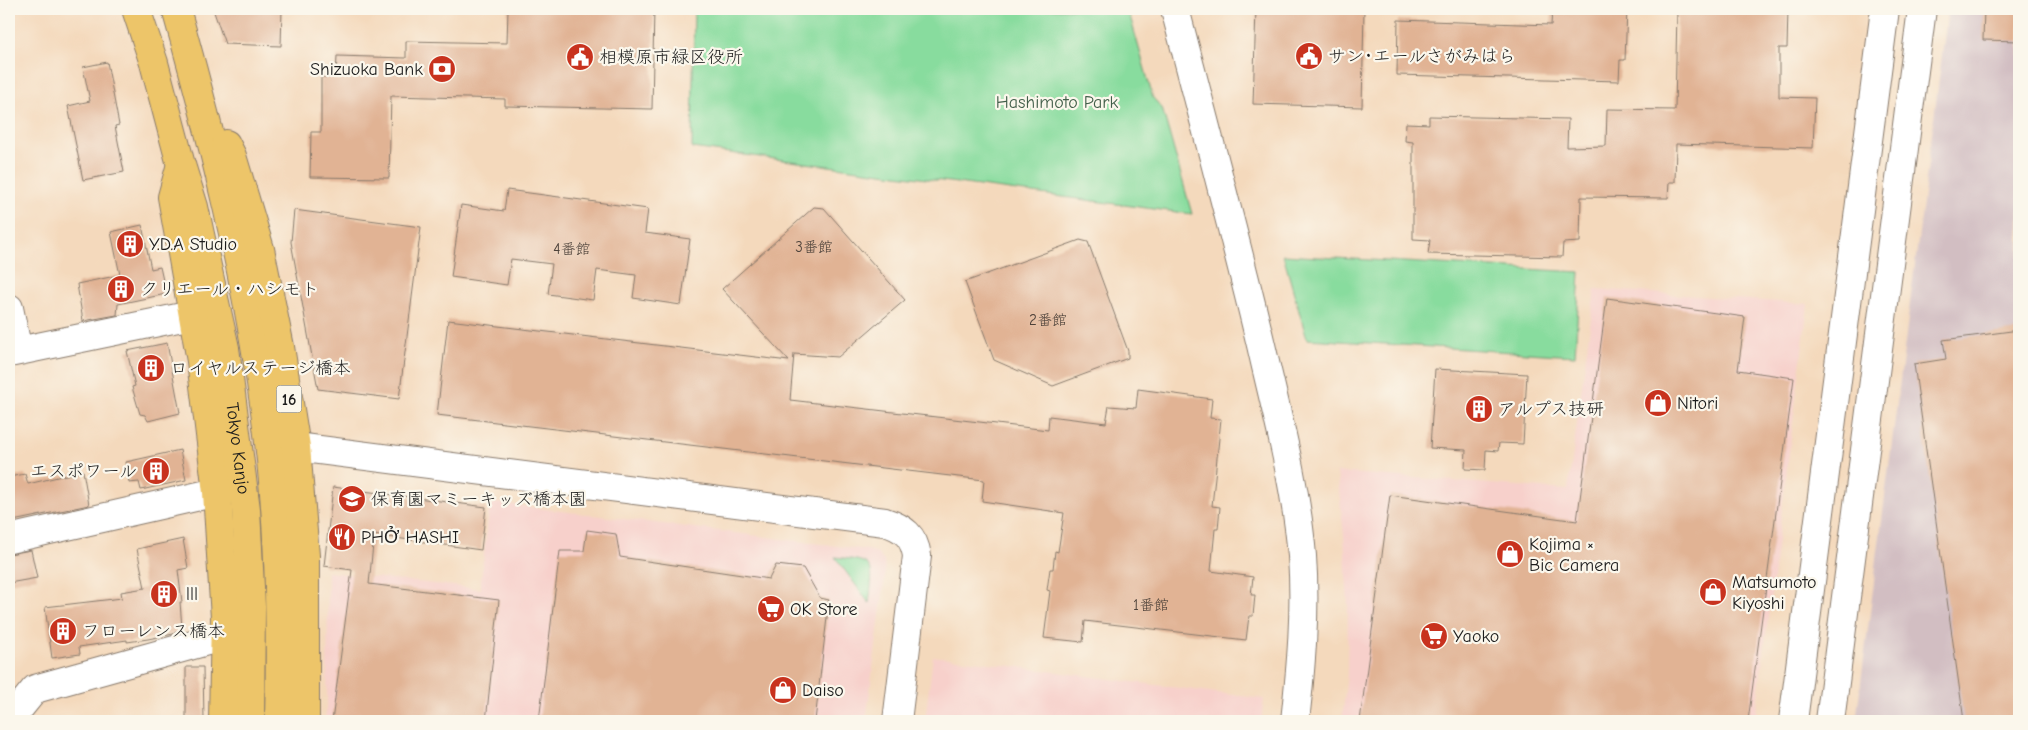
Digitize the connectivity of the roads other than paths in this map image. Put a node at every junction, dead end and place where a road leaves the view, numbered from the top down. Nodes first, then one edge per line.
1 (136, 9) edge
2 (176, 9) edge
3 (1175, 9) edge
4 (1886, 9) edge
5 (1922, 9) edge
6 (199, 91) junction
7 (181, 165) junction
8 (9, 308) edge
9 (192, 315) junction
10 (14, 352) edge
11 (296, 447) junction
12 (217, 492) junction
13 (9, 539) edge
14 (225, 636) junction
15 (9, 721) edge
16 (223, 721) edge
17 (250, 721) edge
18 (279, 721) edge
19 (305, 721) edge
20 (897, 721) edge
21 (1295, 721) edge
22 (1793, 721) edge
23 (1830, 721) edge

1 - 7 highway, Tokyo Kanjo
2 - 6 highway, Tokyo Kanjo / 16
3 - 21 street
4 - 22 street
5 - 23 street
6 - 11 highway, 16
6 - 18 highway, Tokyo Kanjo / 16
7 - 9 highway
7 - 17 highway, Tokyo Kanjo
8 - 10 street
9 - 10 street
9 - 12 highway
11 - 19 highway, 16
11 - 20 street
12 - 13 street
12 - 14 highway
14 - 15 street
14 - 16 highway

